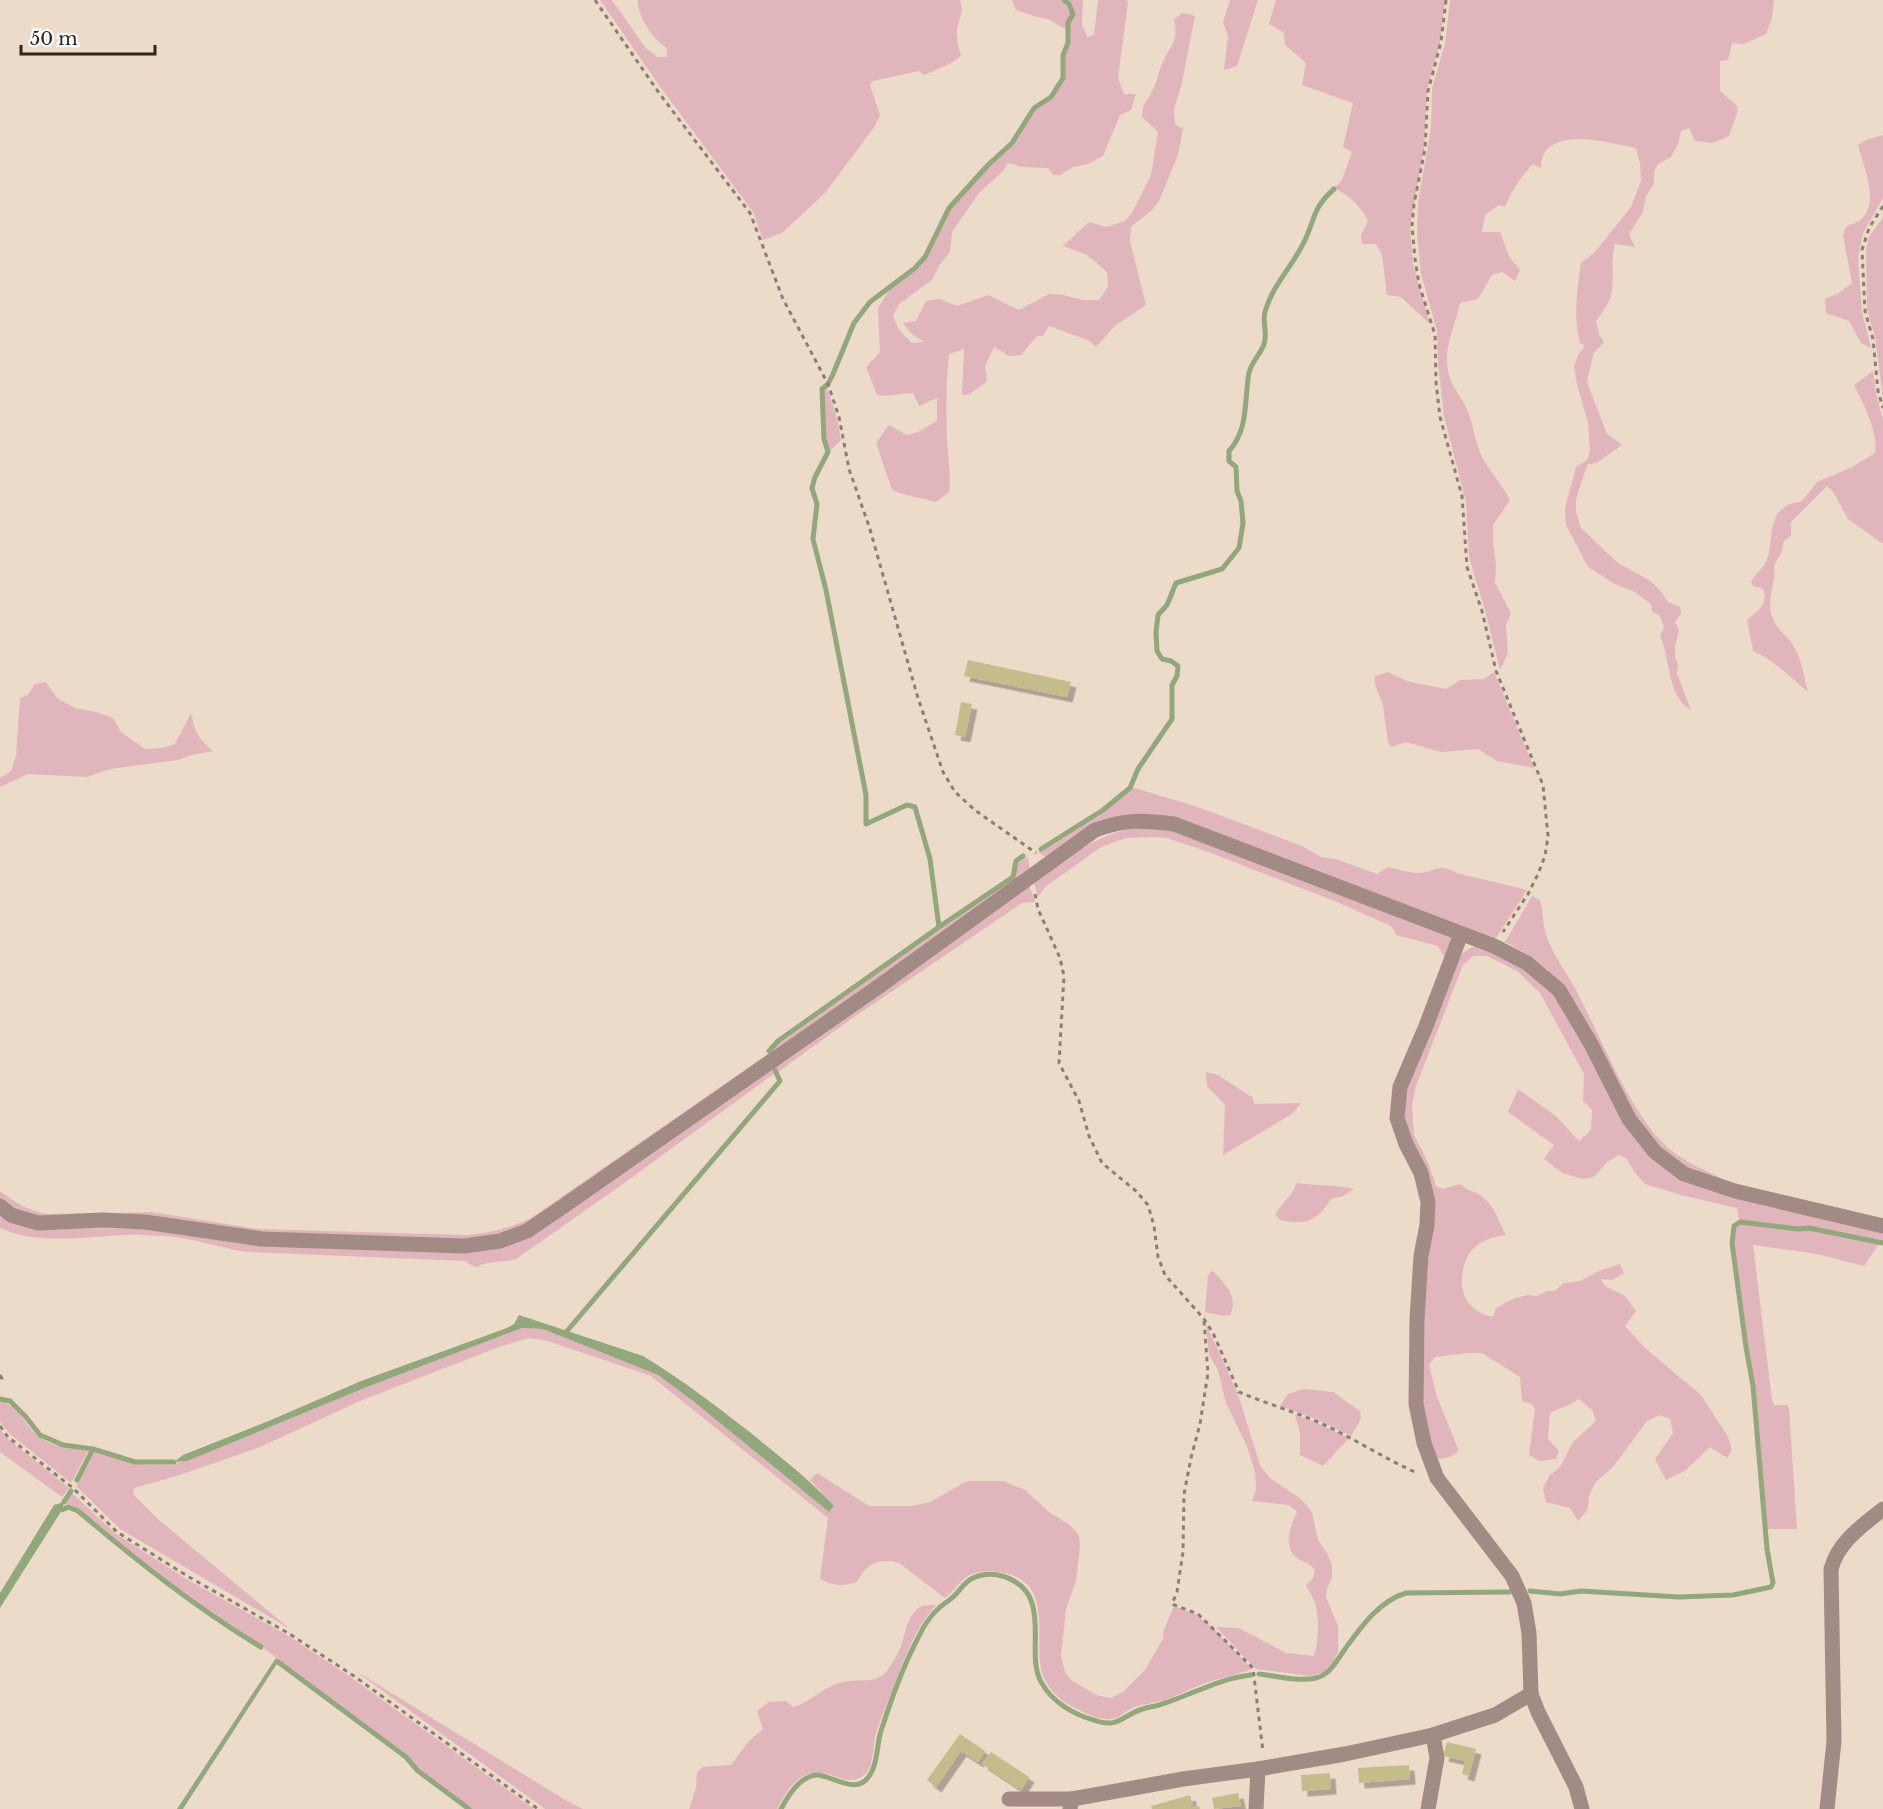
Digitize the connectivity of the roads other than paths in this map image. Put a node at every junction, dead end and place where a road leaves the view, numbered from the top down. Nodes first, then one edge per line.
1 (1461, 934) junction
2 (0, 1206) edge
3 (1883, 1226) edge
4 (1883, 1509) edge
5 (1531, 1694) junction
6 (1433, 1735) junction
7 (1262, 1769) junction
8 (1009, 1799) dead end
9 (1071, 1804) edge
10 (1256, 1809) edge
11 (1428, 1809) edge
12 (1582, 1809) edge
13 (1827, 1809) edge

1 - 2 street
1 - 3 street
1 - 5 street
4 - 13 street
5 - 6 street
5 - 12 street
6 - 7 street
6 - 11 street
7 - 9 street
7 - 10 street
8 - 9 street

